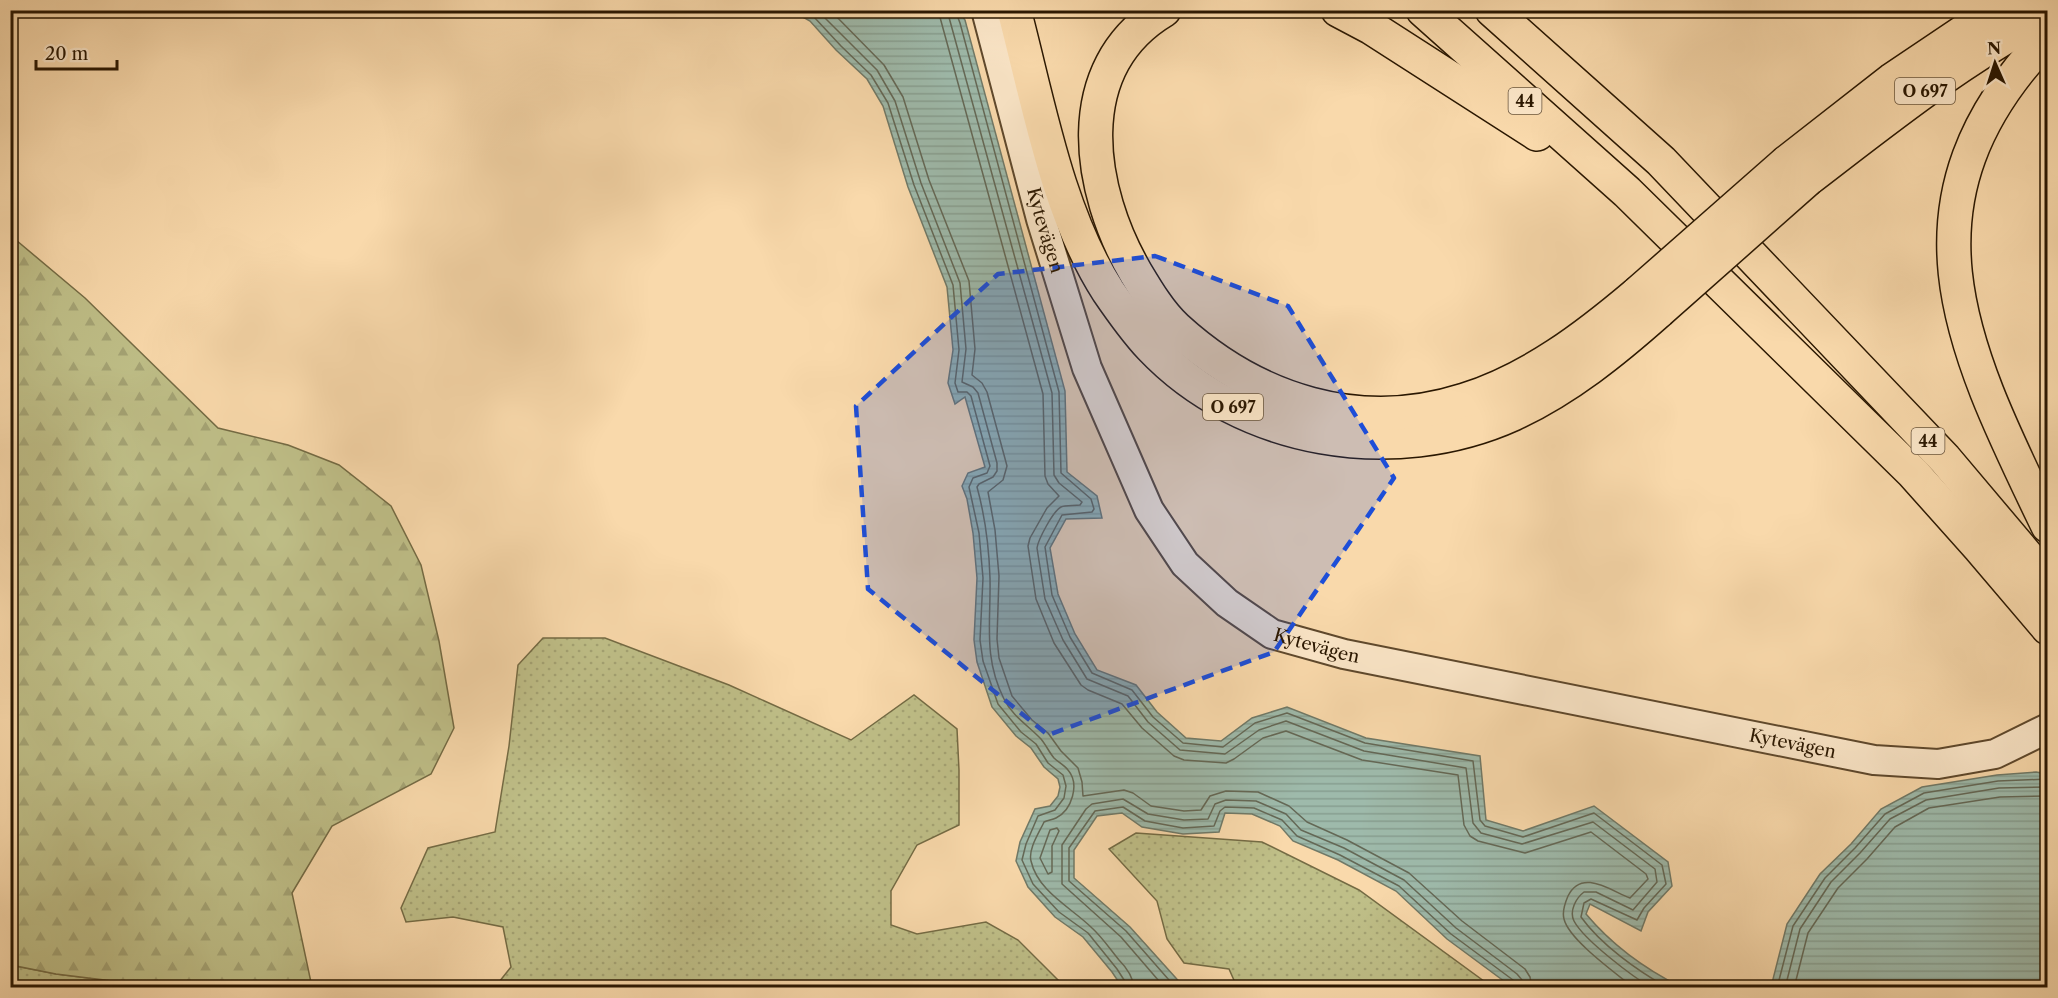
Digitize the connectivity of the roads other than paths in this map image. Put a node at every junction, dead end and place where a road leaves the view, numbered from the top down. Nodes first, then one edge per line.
1 (986, 10) edge
2 (1014, 10) edge
3 (1164, 10) edge
4 (1338, 10) edge
5 (1423, 10) edge
6 (1492, 10) edge
7 (1996, 10) edge
8 (2048, 13) edge
9 (2048, 37) edge
10 (1798, 170) junction
11 (1627, 192) junction
12 (1648, 302) junction
13 (2048, 526) edge
14 (2048, 581) edge
15 (2048, 628) edge
16 (2048, 728) edge

1 - 16 street, Kytevägen
2 - 12 main road, O 697
3 - 12 main road
4 - 11 main road
5 - 11 main road, 44
6 - 14 main road, 44
7 - 10 main road
8 - 10 main road, O 697
9 - 13 main road
10 - 12 main road, O 697, bridge
11 - 15 main road, 44

